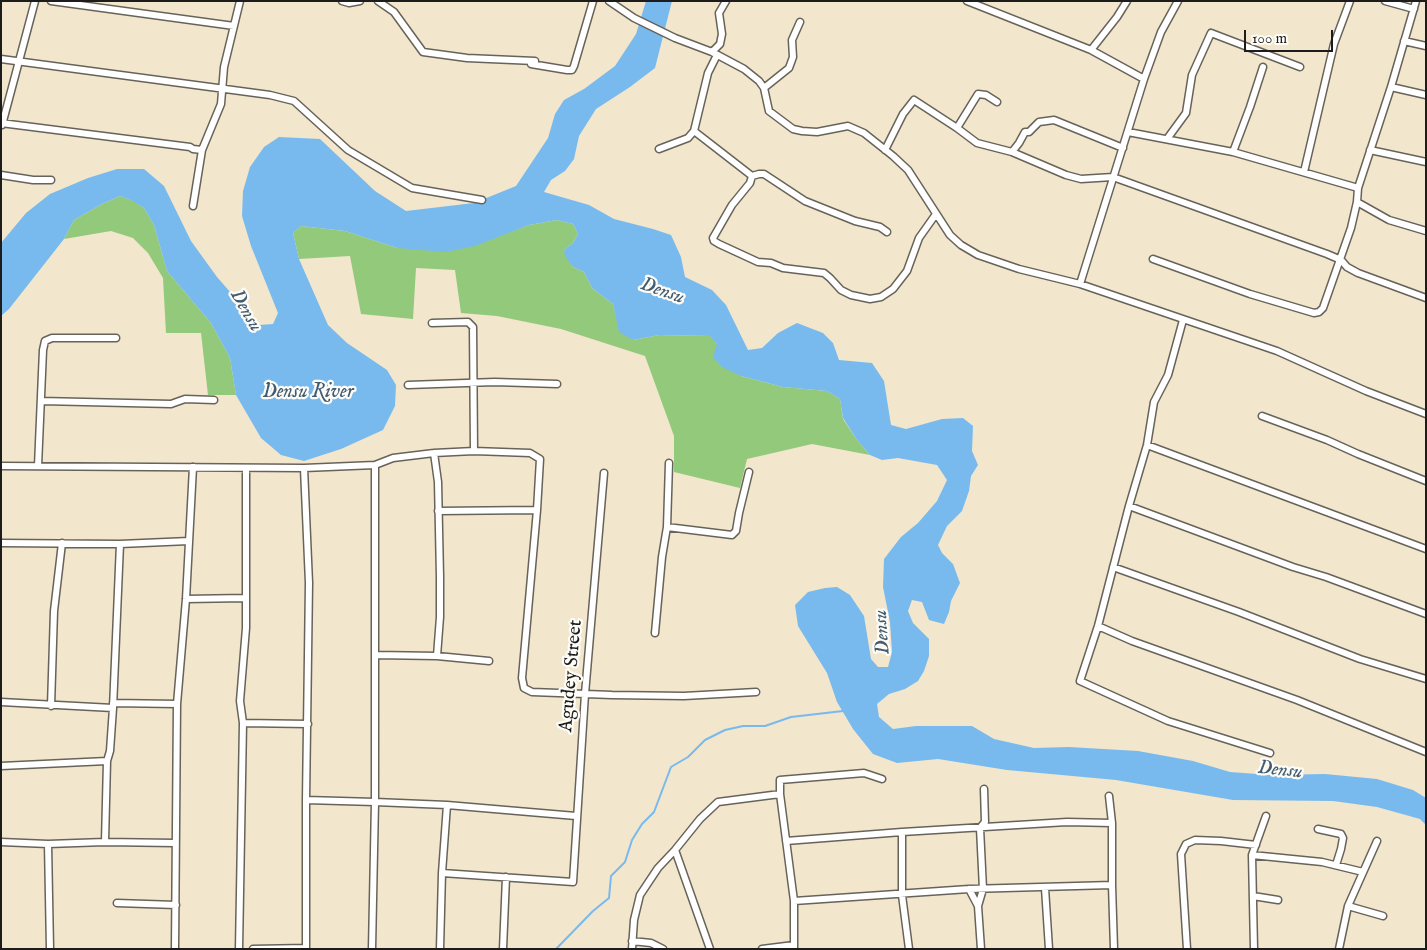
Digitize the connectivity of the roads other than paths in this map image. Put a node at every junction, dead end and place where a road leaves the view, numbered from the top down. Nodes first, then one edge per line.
1 (35, 1) edge
2 (52, 1) edge
3 (240, 1) edge
4 (342, 1) edge
5 (360, 1) edge
6 (378, 1) edge
7 (593, 1) edge
8 (609, 1) edge
9 (726, 1) edge
10 (968, 1) edge
11 (1127, 1) edge
12 (1178, 1) edge
13 (1350, 1) edge
14 (1385, 1) edge
15 (1416, 1) edge
16 (1414, 9) junction
17 (800, 22) dead end
18 (234, 26) junction
19 (1404, 41) junction
20 (1426, 46) edge
21 (1091, 50) junction
22 (715, 54) junction
23 (1, 59) edge
24 (18, 61) junction
25 (1263, 67) dead end
26 (1300, 67) dead end
27 (1144, 80) junction
28 (1391, 87) junction
29 (764, 88) junction
30 (222, 90) junction
31 (1426, 95) edge
32 (997, 102) dead end
33 (2, 124) edge
34 (957, 128) junction
35 (694, 130) junction
36 (1128, 132) junction
37 (1166, 139) junction
38 (1123, 148) junction
39 (660, 149) dead end
40 (202, 150) junction
41 (885, 150) junction
42 (1370, 150) junction
43 (1012, 152) junction
44 (1234, 152) junction
45 (1426, 162) edge
46 (1304, 172) junction
47 (1, 175) edge
48 (752, 176) junction
49 (1114, 177) junction
50 (51, 180) dead end
51 (1358, 188) junction
52 (482, 200) dead end
53 (1357, 202) junction
54 (193, 206) dead end
55 (936, 214) junction
56 (1426, 231) edge
57 (887, 232) dead end
58 (1153, 259) dead end
59 (1340, 260) junction
60 (1080, 284) junction
61 (1426, 298) edge
62 (1183, 320) junction
63 (432, 323) dead end
64 (116, 338) dead end
65 (475, 384) junction
66 (557, 384) dead end
67 (408, 385) dead end
68 (214, 400) dead end
69 (41, 401) junction
70 (1426, 414) edge
71 (1262, 416) dead end
72 (1147, 445) junction
73 (474, 450) junction
74 (434, 452) junction
75 (669, 463) dead end
76 (375, 465) junction
77 (1, 466) edge
78 (38, 466) junction
79 (193, 467) junction
80 (246, 468) junction
81 (304, 468) junction
82 (749, 472) dead end
83 (604, 473) dead end
84 (1426, 481) edge
85 (1129, 506) junction
86 (537, 510) junction
87 (438, 512) junction
88 (667, 527) junction
89 (189, 541) junction
90 (1, 543) edge
91 (62, 543) junction
92 (120, 544) junction
93 (1426, 549) edge
94 (1113, 567) junction
95 (245, 598) junction
96 (186, 599) junction
97 (1426, 614) edge
98 (1098, 626) junction
99 (656, 633) dead end
100 (376, 655) junction
101 (437, 656) junction
102 (489, 661) dead end
103 (1426, 680) edge
104 (756, 692) dead end
105 (585, 694) junction
106 (1, 702) edge
107 (177, 704) junction
108 (51, 706) junction
109 (113, 706) junction
110 (243, 722) junction
111 (308, 724) junction
112 (1426, 752) edge
113 (1270, 753) dead end
114 (107, 761) junction
115 (1, 766) edge
116 (882, 779) dead end
117 (984, 789) dead end
118 (780, 794) junction
119 (1109, 796) dead end
120 (306, 800) junction
121 (375, 802) junction
122 (447, 805) junction
123 (576, 816) junction
124 (1266, 816) dead end
125 (1112, 823) junction
126 (980, 828) junction
127 (1318, 829) dead end
128 (902, 832) junction
129 (786, 841) junction
130 (1377, 841) dead end
131 (1, 842) edge
132 (105, 842) junction
133 (175, 843) junction
134 (48, 844) junction
135 (1256, 845) junction
136 (675, 850) junction
137 (1252, 855) junction
138 (1336, 865) junction
139 (1363, 872) junction
140 (442, 873) junction
141 (506, 878) junction
142 (1112, 885) junction
143 (1045, 888) junction
144 (969, 889) junction
145 (983, 889) junction
146 (902, 895) junction
147 (1253, 896) junction
148 (1278, 900) dead end
149 (794, 901) junction
150 (117, 903) dead end
151 (176, 905) junction
152 (978, 906) junction
153 (1348, 906) junction
154 (1383, 916) dead end
155 (632, 945) edge
156 (794, 947) edge
157 (306, 948) edge
158 (50, 949) edge
159 (175, 949) edge
160 (239, 949) edge
161 (253, 949) edge
162 (372, 949) edge
163 (440, 949) edge
164 (503, 949) edge
165 (663, 949) edge
166 (710, 949) edge
167 (762, 949) edge
168 (909, 949) edge
169 (981, 949) edge
170 (1049, 949) edge
171 (1114, 949) edge
172 (1187, 949) edge
173 (1254, 949) edge
174 (1339, 949) edge

1 - 24 street
2 - 18 street
3 - 18 street
4 - 5 street
6 - 7 street
8 - 22 street
9 - 22 street
10 - 21 street
11 - 21 street
12 - 27 street
13 - 46 street
14 - 16 street
15 - 16 street
16 - 19 street
17 - 29 street
18 - 30 street
19 - 20 street
19 - 28 street
21 - 27 street
22 - 29 street
22 - 35 street
23 - 24 street
24 - 30 street
24 - 33 street
25 - 44 street
26 - 37 street
27 - 36 street
28 - 31 street
28 - 42 street
29 - 41 street
30 - 40 street
30 - 52 street
32 - 34 street
33 - 40 street
34 - 41 street
34 - 43 street
35 - 39 street
35 - 48 street
36 - 37 street
36 - 38 street
37 - 44 street
38 - 43 street
38 - 49 street
40 - 54 street
41 - 55 street
42 - 45 street
42 - 51 street
43 - 49 street
44 - 46 street
46 - 51 street
47 - 50 street
48 - 55 street
48 - 57 street
49 - 59 street
49 - 60 street
51 - 53 street
53 - 56 street
53 - 59 street
55 - 60 street
58 - 59 street
59 - 61 street
60 - 62 street
62 - 70 street
62 - 72 street
63 - 65 street
64 - 69 street
65 - 66 street
65 - 67 street
65 - 73 street
68 - 69 street
69 - 78 street
71 - 84 street
72 - 85 street
72 - 93 street
73 - 74 street
73 - 86 street
74 - 76 street
74 - 87 street
75 - 88 street
76 - 81 street
76 - 100 street
77 - 78 street
78 - 79 street
79 - 80 street
79 - 89 street
80 - 81 street
80 - 95 street
81 - 111 street
82 - 88 street
83 - 105 street, Agudey Street
85 - 94 street
85 - 97 street
86 - 87 street
86 - 105 street
87 - 101 street
88 - 99 street
89 - 92 street
89 - 96 street
90 - 91 street
91 - 92 street
91 - 108 street
92 - 109 street
94 - 98 street
94 - 103 street
95 - 96 street
95 - 110 street
96 - 107 street
98 - 112 street
98 - 113 street
100 - 101 street
100 - 121 street
101 - 102 street
104 - 105 street
105 - 123 street, Agudey Street
106 - 108 street
107 - 109 street
107 - 133 street
108 - 109 street
109 - 114 street
110 - 111 street
110 - 160 street
111 - 120 street
114 - 115 street
114 - 132 street
116 - 118 street
117 - 126 street
118 - 129 street
118 - 136 street
119 - 125 street
120 - 121 street
120 - 157 street
121 - 122 street
121 - 162 street
122 - 123 street
122 - 140 street
123 - 141 street, Agudey Street
124 - 135 street
125 - 126 street
125 - 142 street
126 - 128 street
126 - 145 street
127 - 138 street
128 - 129 street
128 - 146 street
129 - 149 street
130 - 139 street
131 - 134 street
132 - 133 street
132 - 134 street
133 - 151 street
134 - 158 street
135 - 137 street
135 - 172 street
136 - 155 street
136 - 166 street
137 - 138 street
137 - 147 street
138 - 139 street
139 - 153 street
140 - 141 street
140 - 163 street
141 - 164 street
142 - 143 street
142 - 171 street
143 - 145 street
143 - 170 street
144 - 145 street
144 - 146 street
144 - 152 street
145 - 152 street
146 - 149 street
146 - 168 street
147 - 148 street
147 - 173 street
149 - 156 street
150 - 151 street
151 - 159 street
152 - 169 street
153 - 154 street
153 - 174 street
155 - 165 street
156 - 167 street
157 - 161 street

